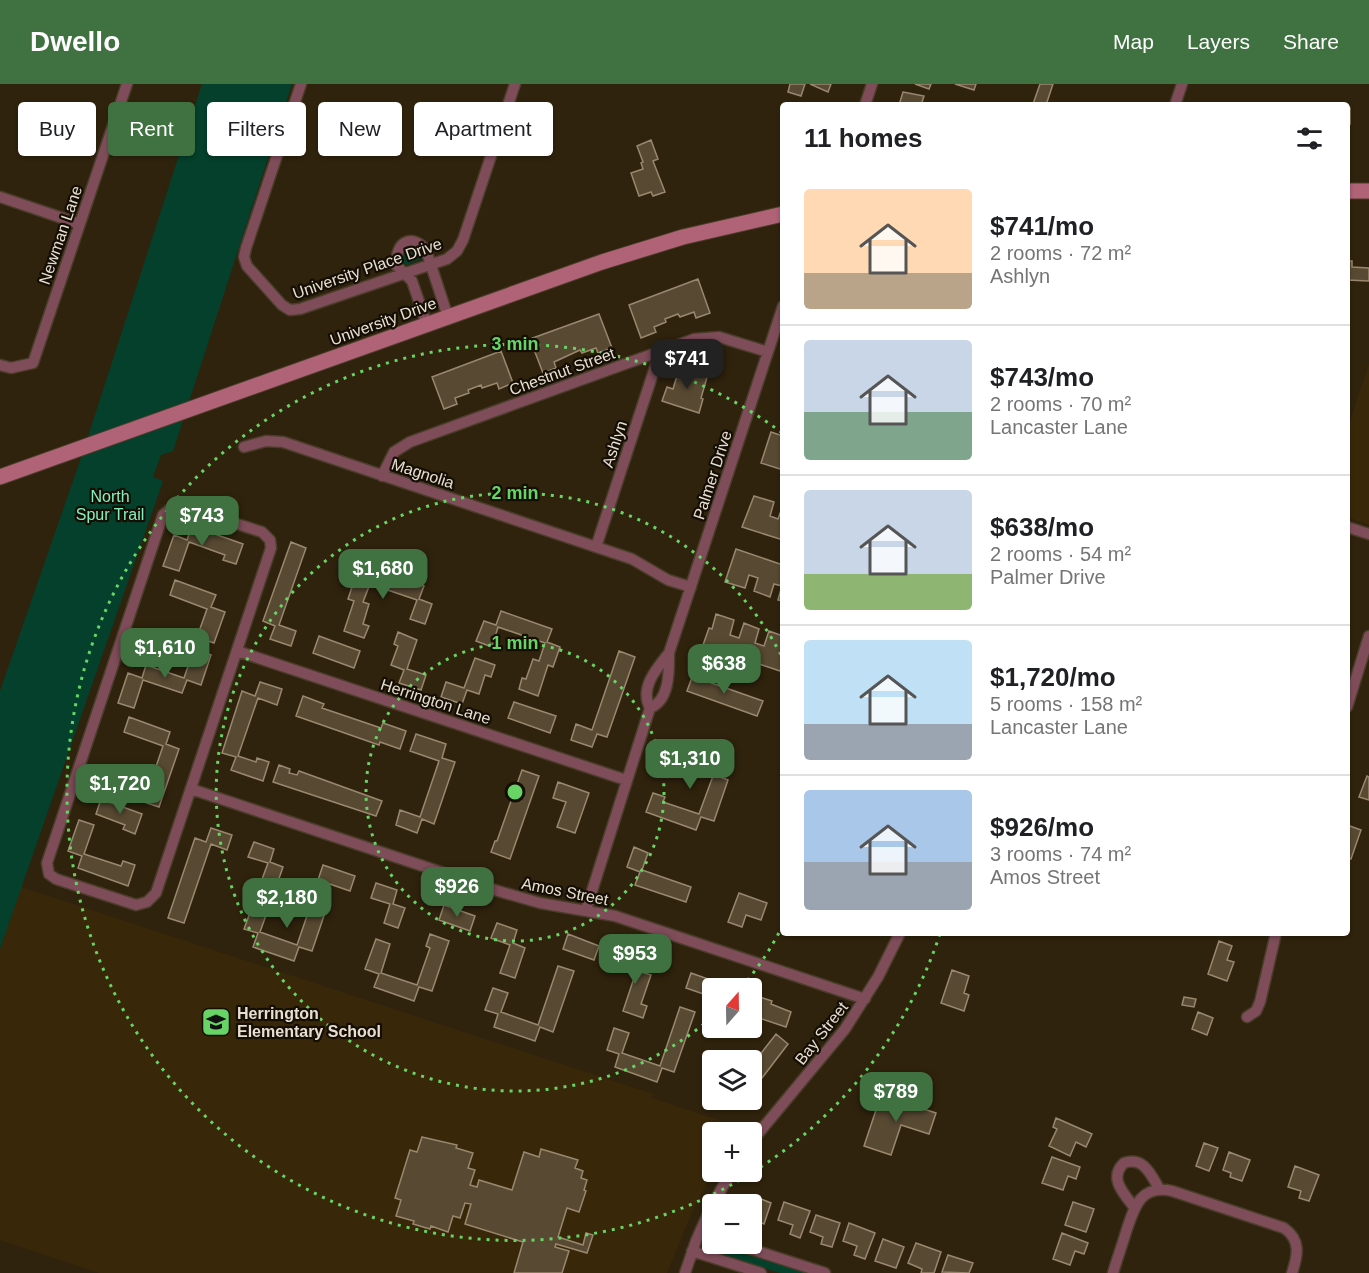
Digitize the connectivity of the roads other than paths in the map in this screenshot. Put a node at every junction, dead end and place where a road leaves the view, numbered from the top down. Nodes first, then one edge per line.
1 (127, 84) edge
2 (301, 84) edge
3 (515, 84) edge
4 (872, 84) edge
5 (1182, 84) edge
6 (866, 102) edge
7 (1176, 102) edge
8 (1350, 191) edge
9 (1369, 191) edge
10 (0, 196) edge
11 (780, 215) edge
12 (80, 224) junction
13 (430, 264) junction
14 (404, 273) junction
15 (780, 315) edge
16 (448, 317) junction
17 (427, 325) junction
18 (660, 352) junction
19 (768, 352) junction
20 (0, 365) edge
21 (244, 447) dead end
22 (382, 476) junction
23 (0, 477) edge
24 (1350, 528) edge
25 (1369, 534) edge
26 (596, 547) junction
27 (690, 587) junction
28 (1369, 636) edge
29 (237, 651) junction
30 (669, 652) junction
31 (1350, 697) edge
32 (650, 708) junction
33 (626, 780) junction
34 (191, 789) junction
35 (586, 910) junction
36 (898, 936) edge
37 (1275, 936) edge
38 (865, 999) junction
39 (1248, 1017) dead end
40 (762, 1129) edge
41 (1160, 1190) junction
42 (1134, 1208) junction
43 (702, 1228) edge
44 (700, 1232) joint
45 (692, 1251) junction
46 (762, 1253) edge
47 (685, 1273) edge
48 (761, 1273) edge
49 (825, 1273) edge
50 (1113, 1273) edge
51 (1292, 1273) edge

1 - 12 street, Newman Lane
2 - 14 street, University Place Drive
3 - 13 street, University Place Drive
4 - 6 street
5 - 7 street
8 - 9 main road
10 - 12 street
11 - 16 main road, University Drive
12 - 20 street, Newman Lane
13 - 14 street, University Place Drive
13 - 14 street
13 - 16 street
14 - 17 street
15 - 19 street, Palmer Drive
16 - 17 main road, University Drive
17 - 23 main road, University Drive
18 - 19 street, Chestnut Street
18 - 22 street, Chestnut Street
18 - 26 street, Ashlyn
19 - 27 street, Palmer Drive
21 - 22 street, Magnolia
22 - 26 street, Magnolia
24 - 25 street
26 - 27 street, Magnolia
27 - 30 street, Palmer Drive
28 - 31 street
29 - 33 street, Herrington Lane
29 - 34 street
29 - 34 street
30 - 32 street, Palmer Drive
30 - 32 street, Palmer Drive
32 - 33 street, Palmer Drive
33 - 35 street, Palmer Drive
34 - 35 street, Amos Street
35 - 38 street, Amos Street
36 - 38 street, Bay Street
37 - 39 street
38 - 40 street, Bay Street
41 - 42 street
41 - 42 street
41 - 51 street
42 - 50 street
43 - 44 street
44 - 45 street
45 - 47 street
45 - 48 street
46 - 49 street

